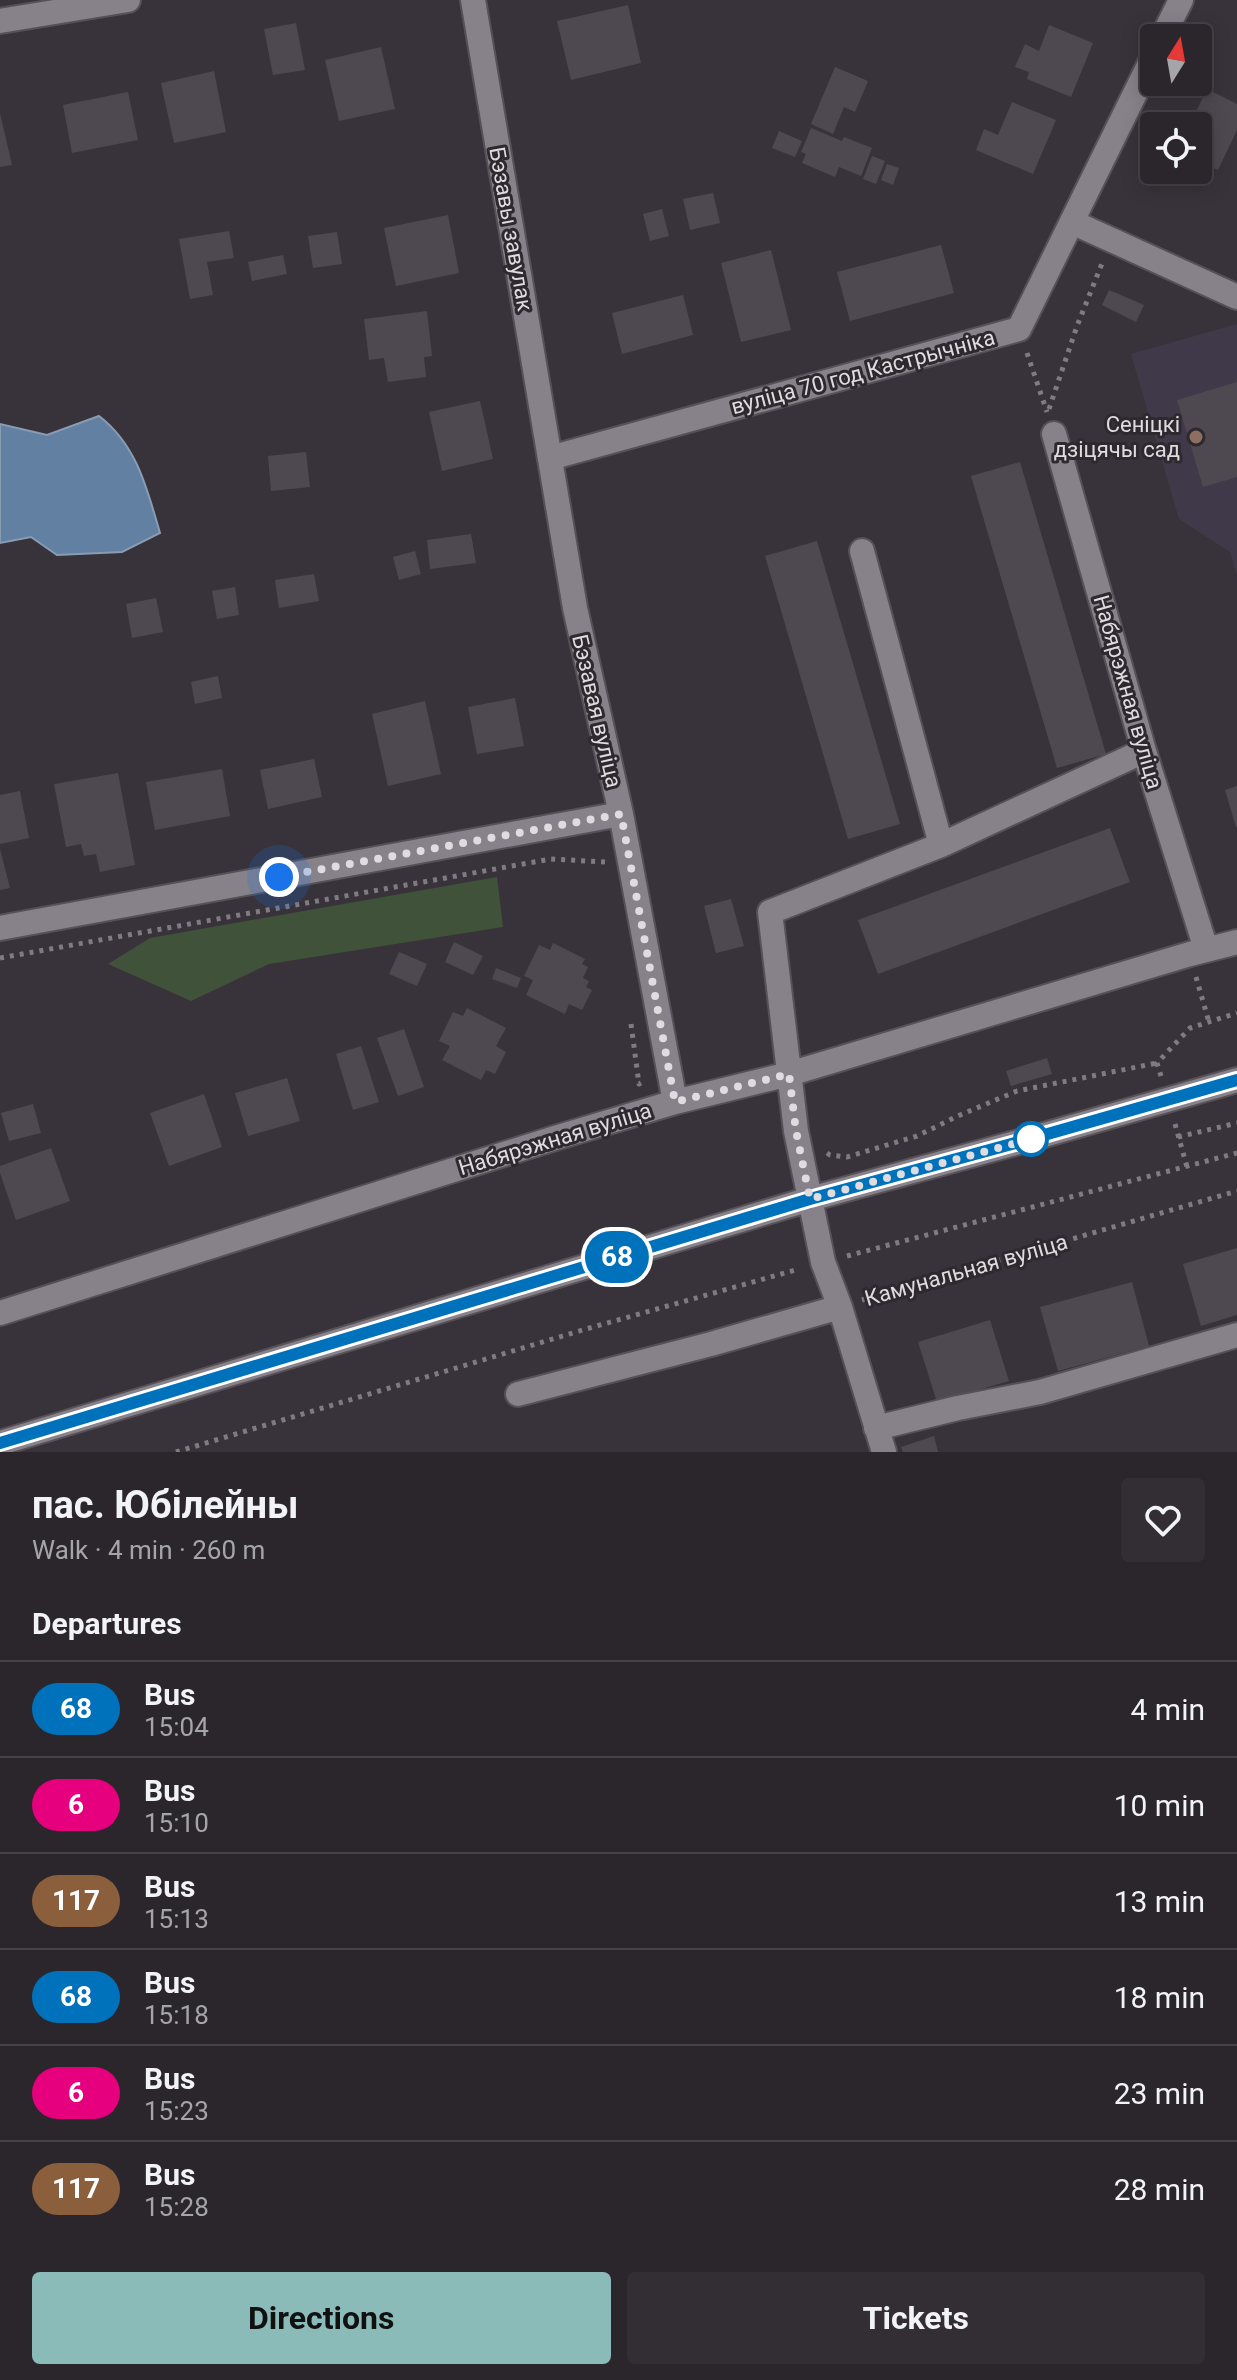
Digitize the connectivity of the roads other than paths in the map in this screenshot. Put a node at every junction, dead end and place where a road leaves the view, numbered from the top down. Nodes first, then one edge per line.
1 (128, 0) edge
2 (473, 0) edge
3 (1181, 0) edge
4 (0, 21) edge
5 (1169, 24) edge
6 (1140, 84) edge
7 (1072, 222) junction
8 (1237, 297) edge
9 (1051, 424) road end
10 (550, 458) junction
11 (862, 551) dead end
12 (1144, 751) junction
13 (621, 814) junction
14 (941, 845) junction
15 (0, 928) edge
16 (1237, 942) edge
17 (1198, 952) junction
18 (789, 1074) junction
19 (1237, 1080) edge
20 (675, 1102) junction
21 (810, 1199) junction
22 (840, 1307) junction
23 (0, 1313) edge
24 (1237, 1335) edge
25 (518, 1394) dead end
26 (876, 1428) junction
27 (0, 1443) edge
28 (884, 1452) edge

1 - 4 street
2 - 10 street, Бэзавы завулак
3 - 5 street
6 - 7 street, вуліца 70 год Кастрычніка
7 - 8 street
7 - 10 street, вуліца 70 год Кастрычніка
9 - 12 street, Набярэжная вуліца
10 - 13 street, Бэзавая вуліца
11 - 14 street
12 - 14 street
12 - 17 street, Набярэжная вуліца
13 - 15 street, Бэзавая вуліца
13 - 20 street
14 - 18 street
16 - 17 street, Набярэжная вуліца
17 - 18 street, Набярэжная вуліца
18 - 20 street, Набярэжная вуліца
18 - 21 street
19 - 21 street
20 - 23 street, Набярэжная вуліца
21 - 22 street
21 - 27 street
22 - 25 street
22 - 26 street, Камунальная вуліца
24 - 26 street
26 - 28 street, Камунальная вуліца

